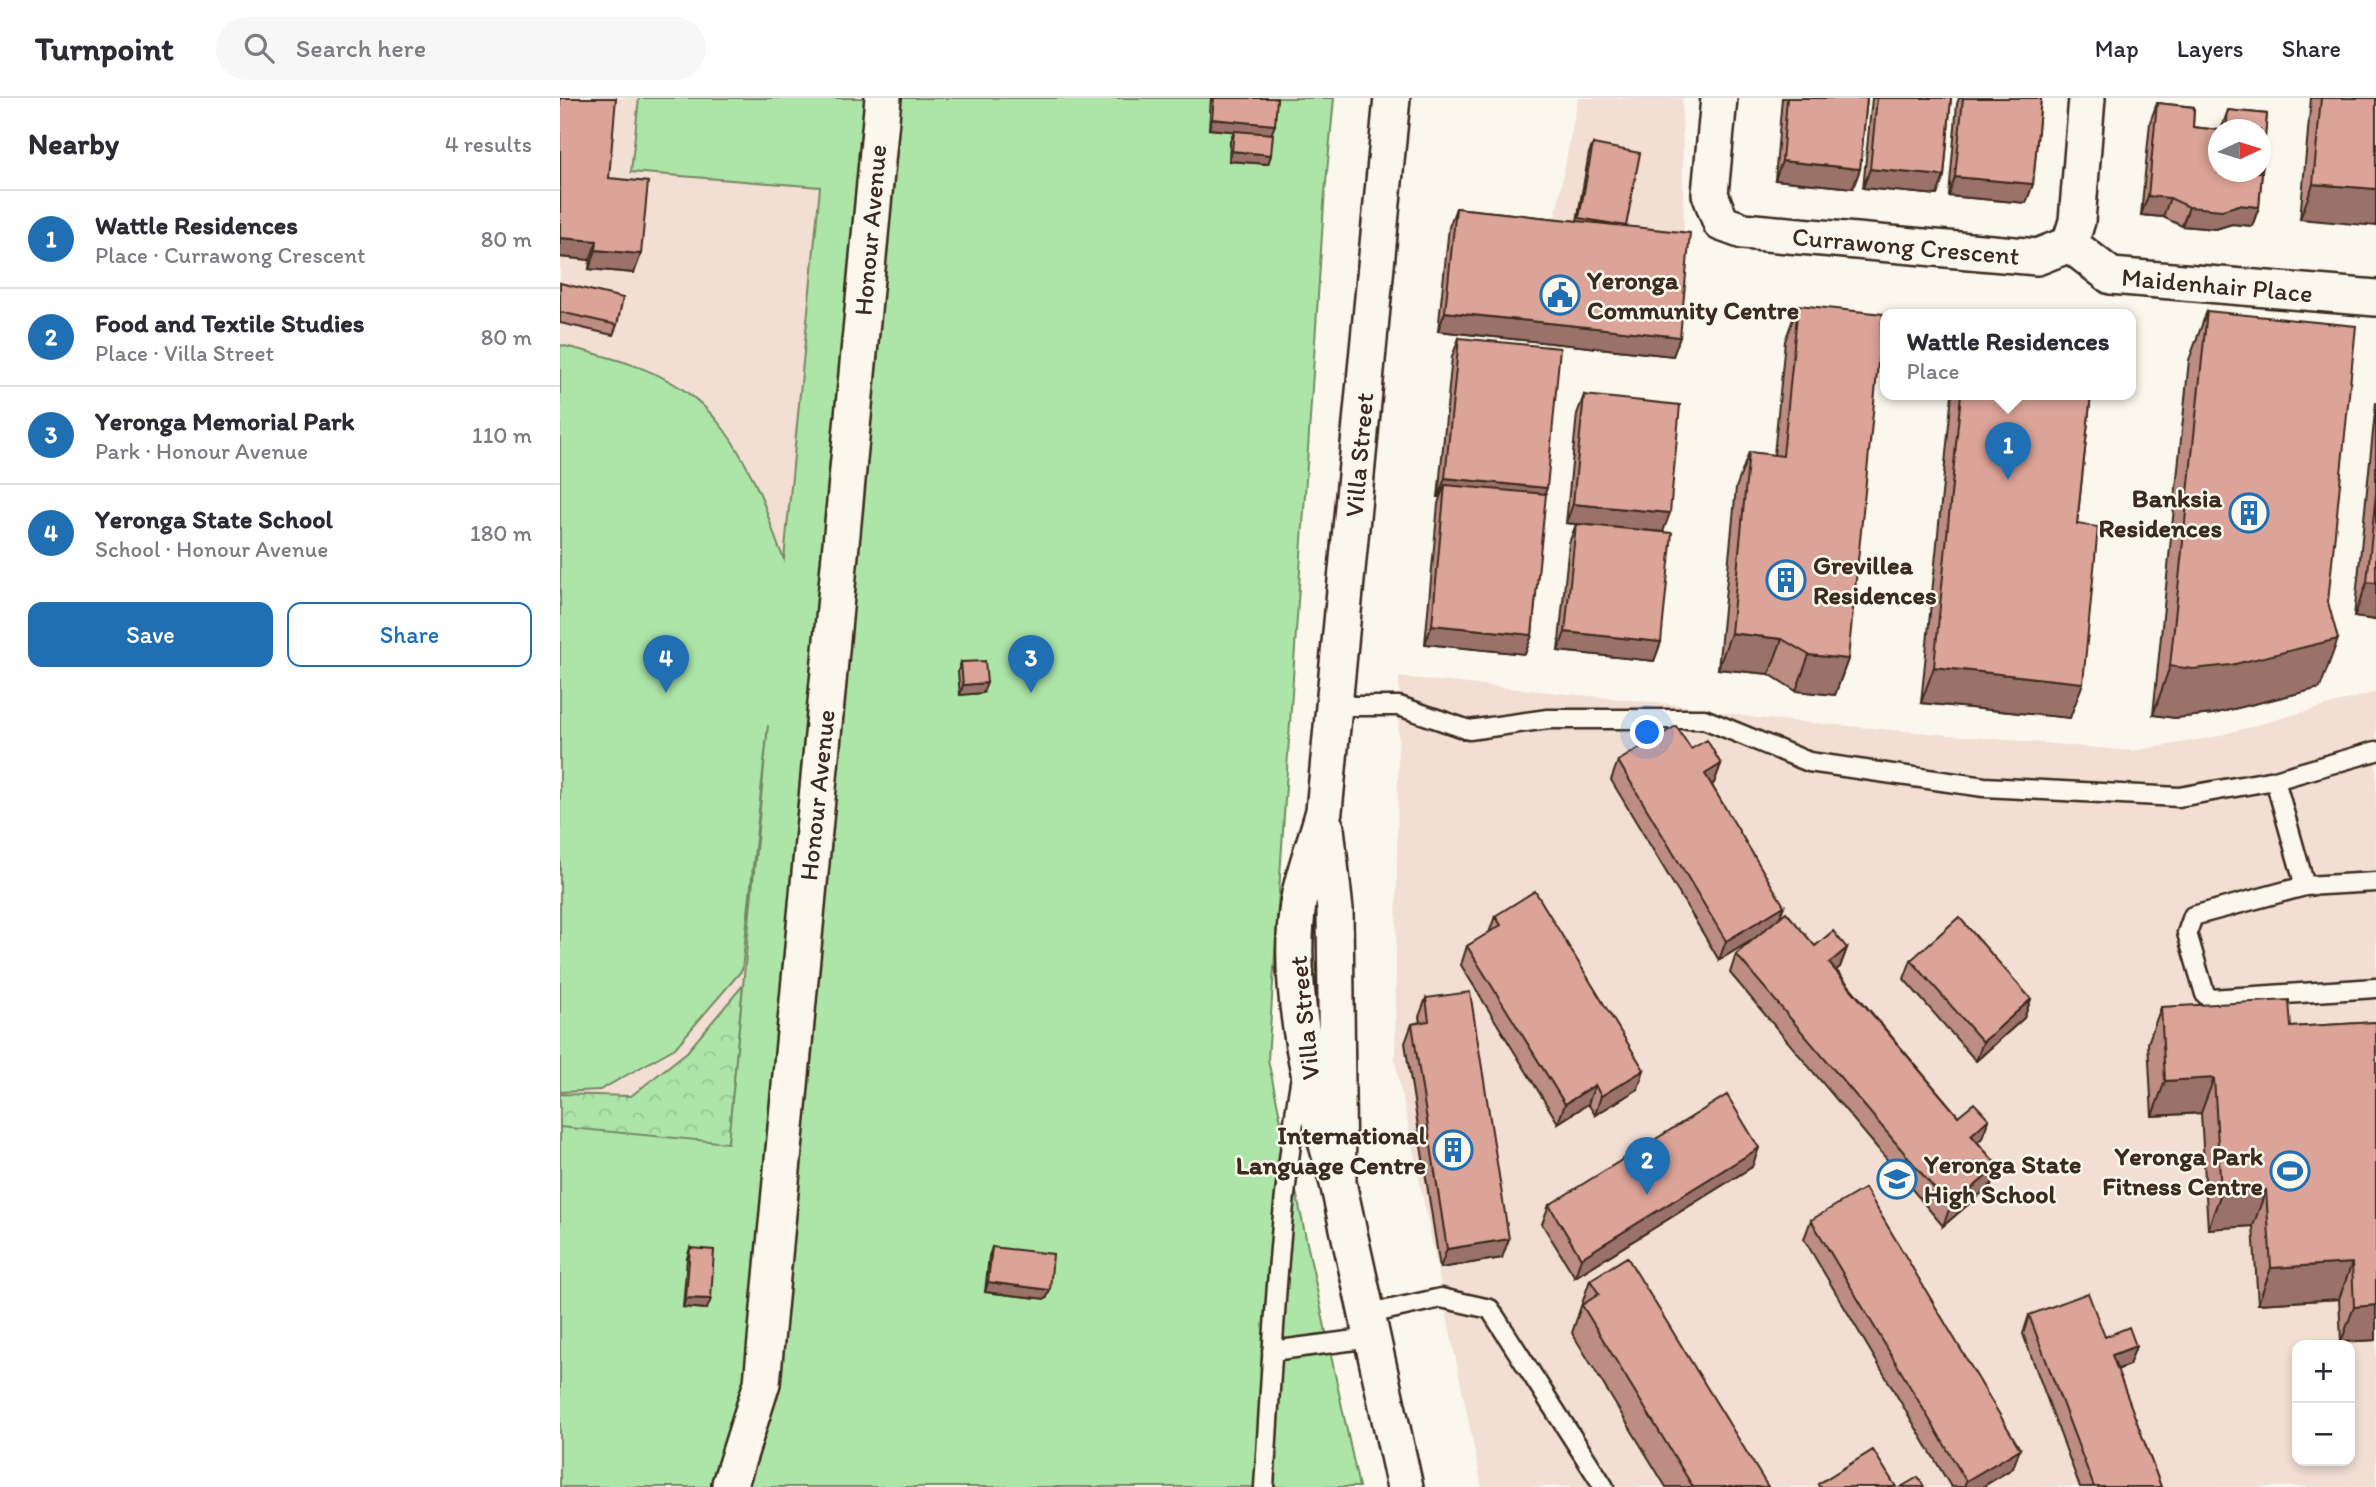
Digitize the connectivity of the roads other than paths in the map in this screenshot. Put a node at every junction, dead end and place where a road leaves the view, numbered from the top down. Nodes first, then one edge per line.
1 (883, 98) edge
2 (1392, 98) edge
3 (1720, 98) edge
4 (2087, 98) edge
5 (2070, 244) junction
6 (2376, 299) edge
7 (1336, 706) junction
8 (2376, 751) edge
9 (2275, 780) junction
10 (1324, 811) junction
11 (2376, 882) edge
12 (2305, 887) junction
13 (2376, 988) edge
14 (1306, 1048) junction
15 (1338, 1183) junction
16 (1368, 1327) junction
17 (1272, 1351) junction
18 (730, 1485) edge
19 (1264, 1487) edge
20 (1405, 1487) edge
21 (1604, 1487) edge

1 - 18 street, Honour Avenue
2 - 7 street, Villa Street
3 - 5 street, Currawong Crescent
4 - 5 street
5 - 6 street, Maidenhair Place
7 - 9 lane
7 - 10 street, Villa Street
8 - 9 lane
9 - 12 lane
10 - 14 street, Villa Street
10 - 15 street, Villa Street
11 - 12 lane
12 - 13 lane
14 - 15 street, Villa Street
14 - 17 lane
15 - 16 street, Villa Street
16 - 17 lane
16 - 20 street, Villa Street
16 - 21 lane
17 - 19 lane

